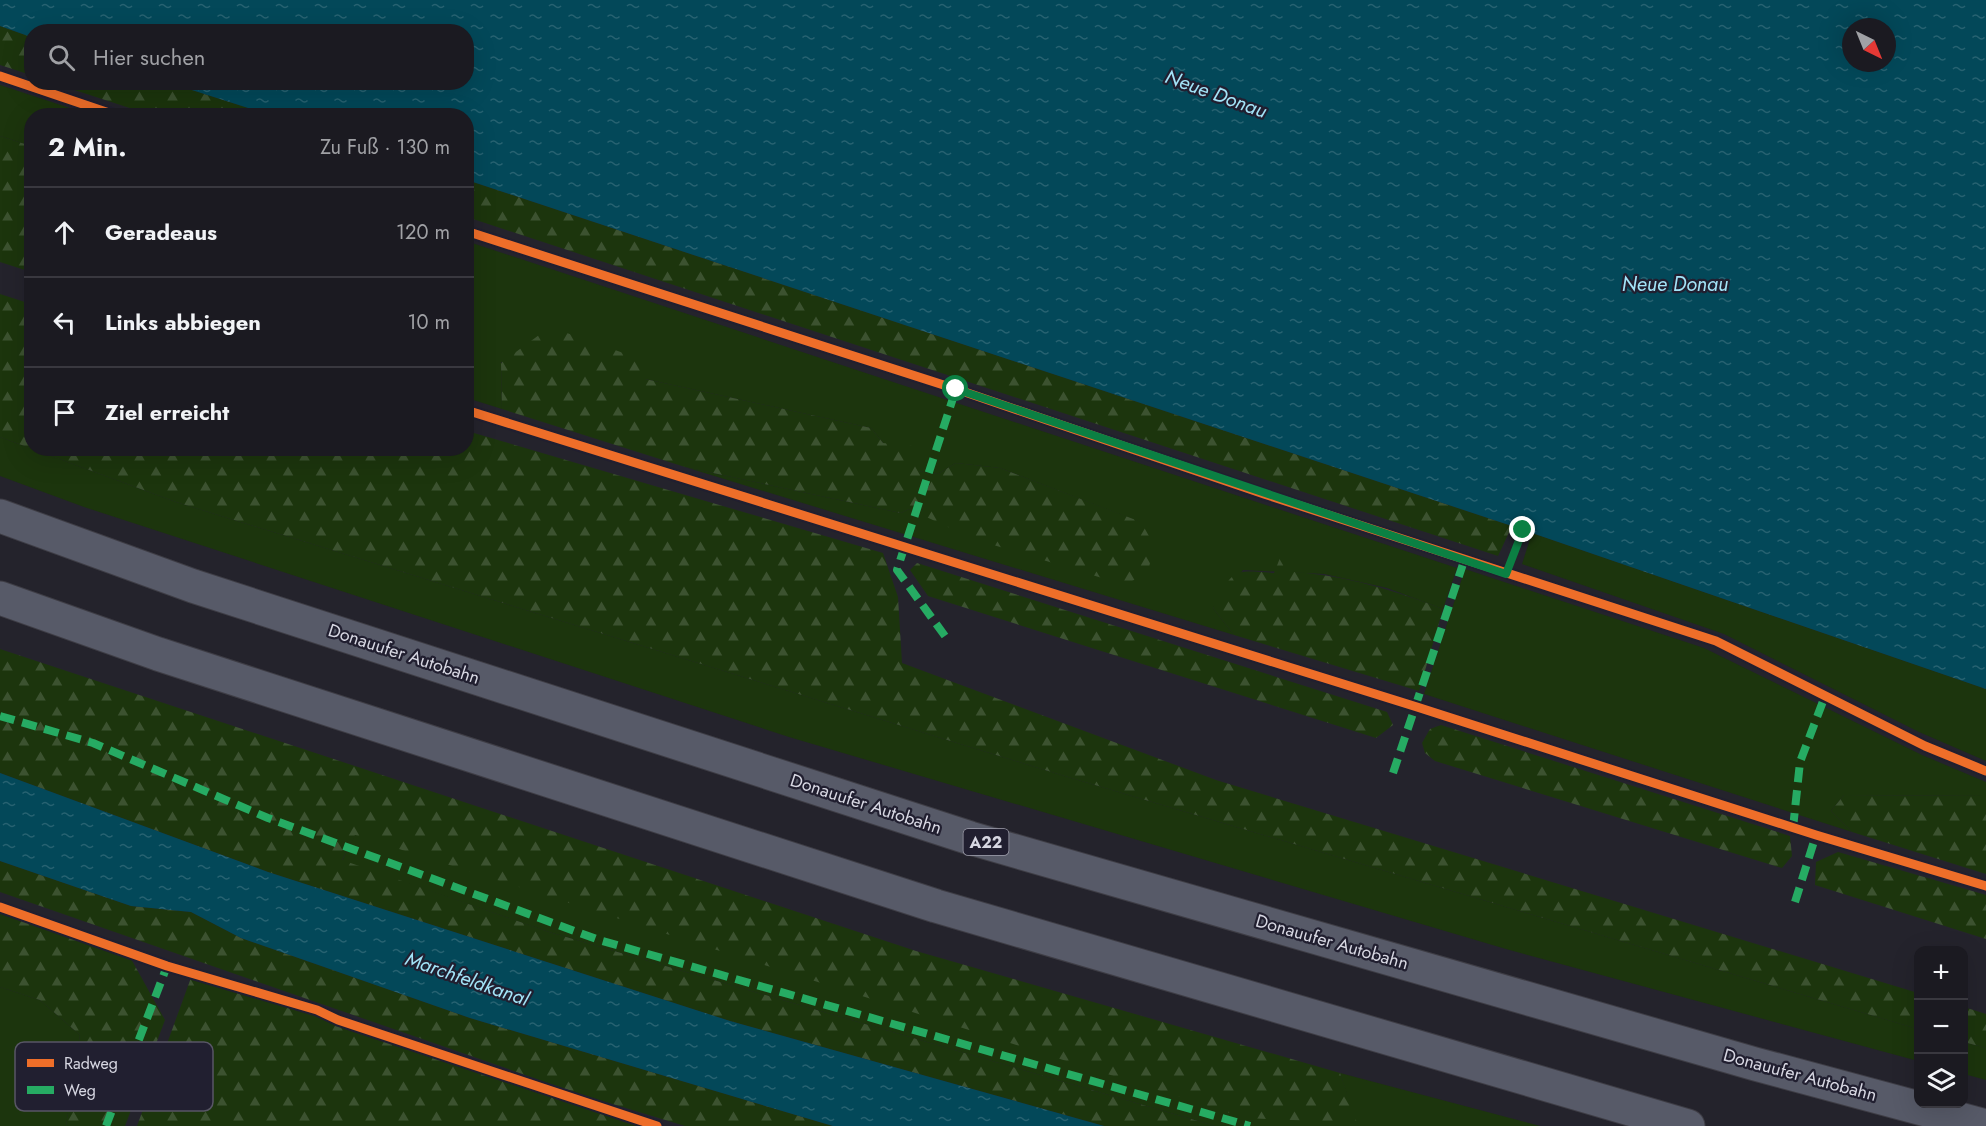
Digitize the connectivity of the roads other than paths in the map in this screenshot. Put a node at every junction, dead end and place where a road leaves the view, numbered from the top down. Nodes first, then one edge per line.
1 (0, 516) edge
2 (0, 598) edge
3 (1688, 1126) edge
4 (1986, 1126) edge

1 - 4 highway, Donauufer Autobahn / A22
2 - 3 highway

